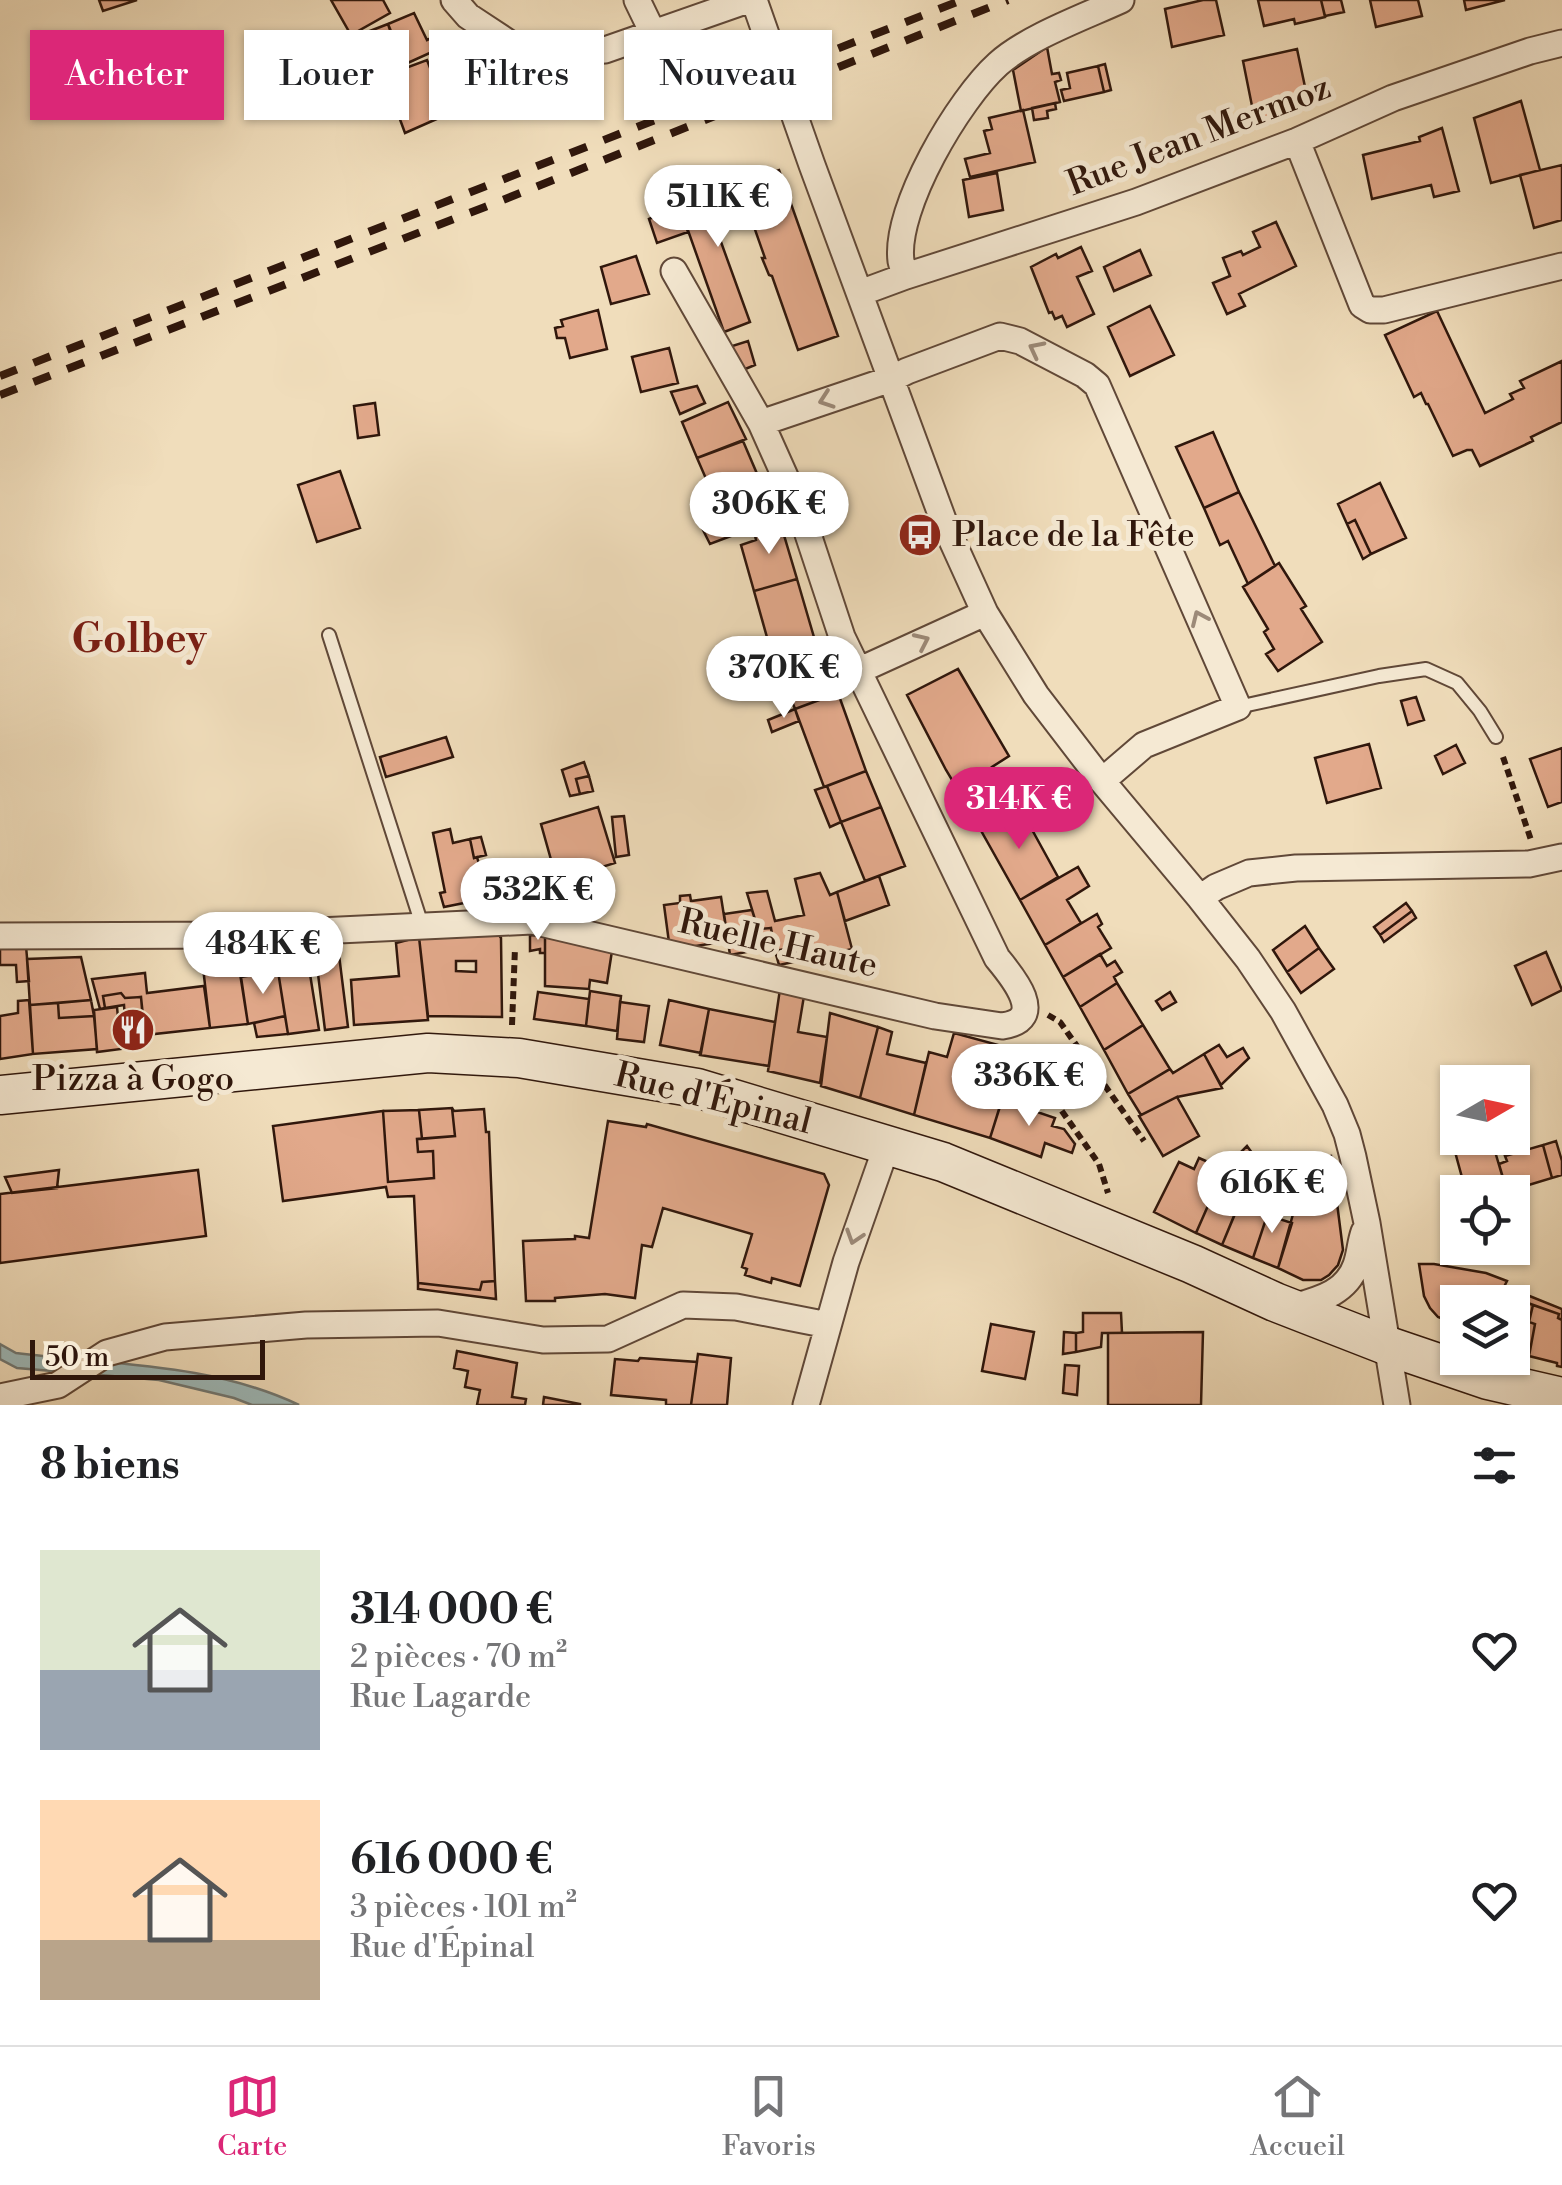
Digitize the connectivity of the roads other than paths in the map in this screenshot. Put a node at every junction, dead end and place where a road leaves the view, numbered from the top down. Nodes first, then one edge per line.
1 (454, 0) edge
2 (637, 0) edge
3 (751, 0) edge
4 (1121, 0) edge
5 (651, 30) edge
6 (665, 30) edge
7 (1562, 43) edge
8 (624, 44) edge
9 (1297, 141) junction
10 (1562, 266) edge
11 (674, 271) dead end
12 (906, 276) junction
13 (860, 293) junction
14 (891, 379) junction
15 (761, 423) junction
16 (985, 613) junction
17 (329, 635) dead end
18 (860, 670) junction
19 (1238, 707) junction
20 (1496, 736) road end
21 (1102, 781) junction
22 (1562, 857) edge
23 (1200, 898) junction
24 (422, 926) junction
25 (0, 936) edge
26 (0, 1095) edge
27 (887, 1145) junction
28 (1367, 1223) junction
29 (1290, 1308) junction
30 (828, 1325) junction
31 (1388, 1346) junction
32 (1562, 1396) edge
33 (0, 1397) edge
34 (806, 1405) edge
35 (1397, 1405) edge

1 - 8 street
2 - 5 street
3 - 6 street
3 - 13 street
4 - 12 street
7 - 9 street, Rue Jean Mermoz
9 - 10 street
9 - 12 street, Rue Jean Mermoz
11 - 15 street
12 - 13 street, Rue Jean Mermoz
13 - 14 street
14 -> 15 street
14 - 16 street
19 -> 14 street
15 - 18 street
18 -> 16 street
16 - 21 street
17 - 24 lane
18 - 24 street, Ruelle Haute
19 - 20 lane
19 - 21 street
21 - 23 street
22 - 23 street
23 - 28 street
24 - 25 street, Ruelle Haute
26 - 27 main road, Rue d'Épinal
27 - 29 main road, Rue d'Épinal
27 -> 30 street
28 - 29 street
28 - 31 street
29 - 31 main road, Rue d'Épinal
30 - 33 street
30 - 34 street
31 - 32 main road, Rue d'Épinal
31 - 35 street

